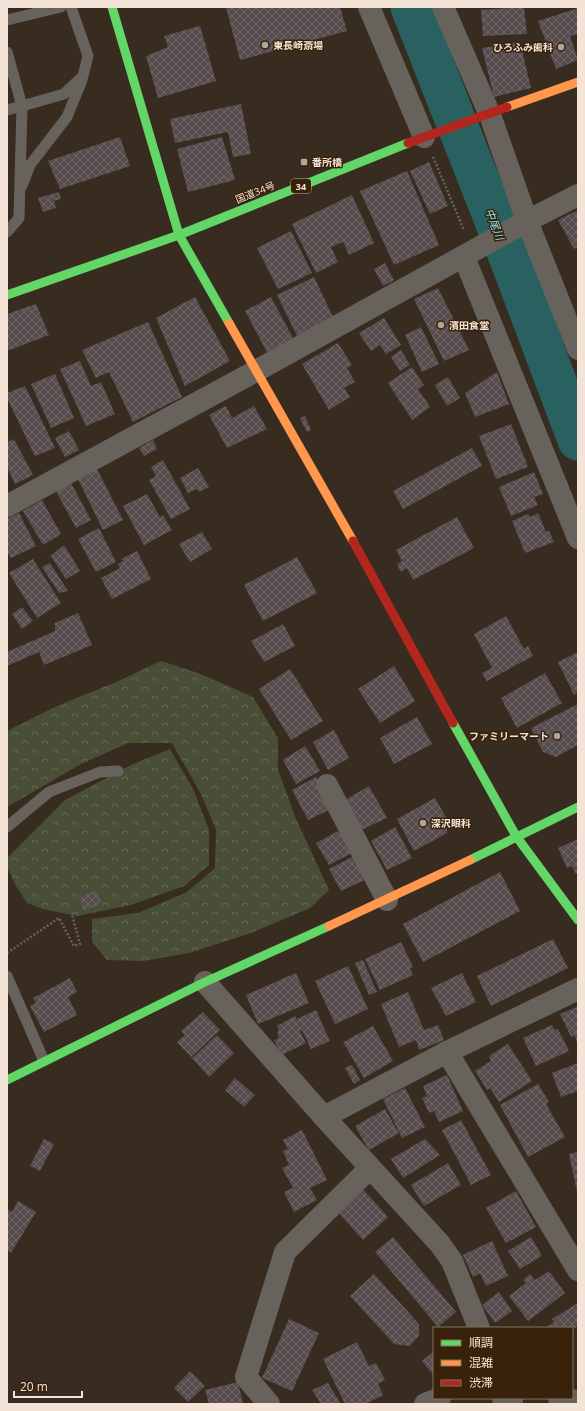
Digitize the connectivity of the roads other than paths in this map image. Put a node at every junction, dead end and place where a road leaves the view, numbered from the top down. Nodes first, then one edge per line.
1 (61, 7) edge
2 (71, 7) edge
3 (112, 7) edge
4 (369, 7) edge
5 (443, 7) edge
6 (28, 11) edge
7 (7, 20) edge
8 (7, 52) edge
9 (83, 76) junction
10 (10, 78) edge
11 (578, 82) edge
12 (22, 106) junction
13 (7, 110) edge
14 (490, 114) junction
15 (424, 137) junction
16 (18, 195) junction
17 (578, 195) edge
18 (527, 221) junction
19 (7, 232) edge
20 (178, 234) junction
21 (468, 253) junction
22 (7, 295) edge
23 (578, 349) edge
24 (256, 371) junction
25 (7, 506) edge
26 (578, 538) edge
27 (118, 771) dead end
28 (327, 785) dead end
29 (578, 807) edge
30 (7, 827) edge
31 (516, 836) junction
32 (387, 900) junction
33 (578, 920) edge
34 (7, 976) edge
35 (205, 982) junction
36 (578, 989) edge
37 (447, 1052) junction
38 (44, 1061) junction
39 (7, 1080) edge
40 (324, 1117) junction
41 (370, 1168) junction
42 (578, 1270) edge
43 (479, 1327) edge
44 (438, 1399) edge
45 (565, 1399) edge
46 (578, 1401) edge
47 (269, 1404) edge
48 (425, 1404) edge

1 - 6 lane
2 - 9 lane
3 - 20 main road
4 - 15 street
5 - 14 street
6 - 7 lane
8 - 10 lane
9 - 12 lane
9 - 16 lane
10 - 12 lane
11 - 14 main road, 国道34号 / 34
12 - 13 lane
12 - 16 lane
14 - 15 main road, 国道34号 / 34
14 - 18 street
15 - 20 main road, 国道34号 / 34
16 - 19 lane
17 - 18 street
18 - 21 street
18 - 23 street
20 - 22 main road, 国道34号 / 34
20 - 24 main road
21 - 24 street
21 - 26 street
24 - 25 street
24 - 31 main road
27 - 30 lane
28 - 32 street
29 - 31 main road
31 - 32 main road
31 - 33 main road
32 - 35 main road
34 - 38 lane
35 - 38 main road
35 - 40 street
36 - 37 street
37 - 40 street
37 - 42 street
38 - 39 main road
40 - 41 street
41 - 43 street
41 - 47 street
44 - 48 street
45 - 46 street

